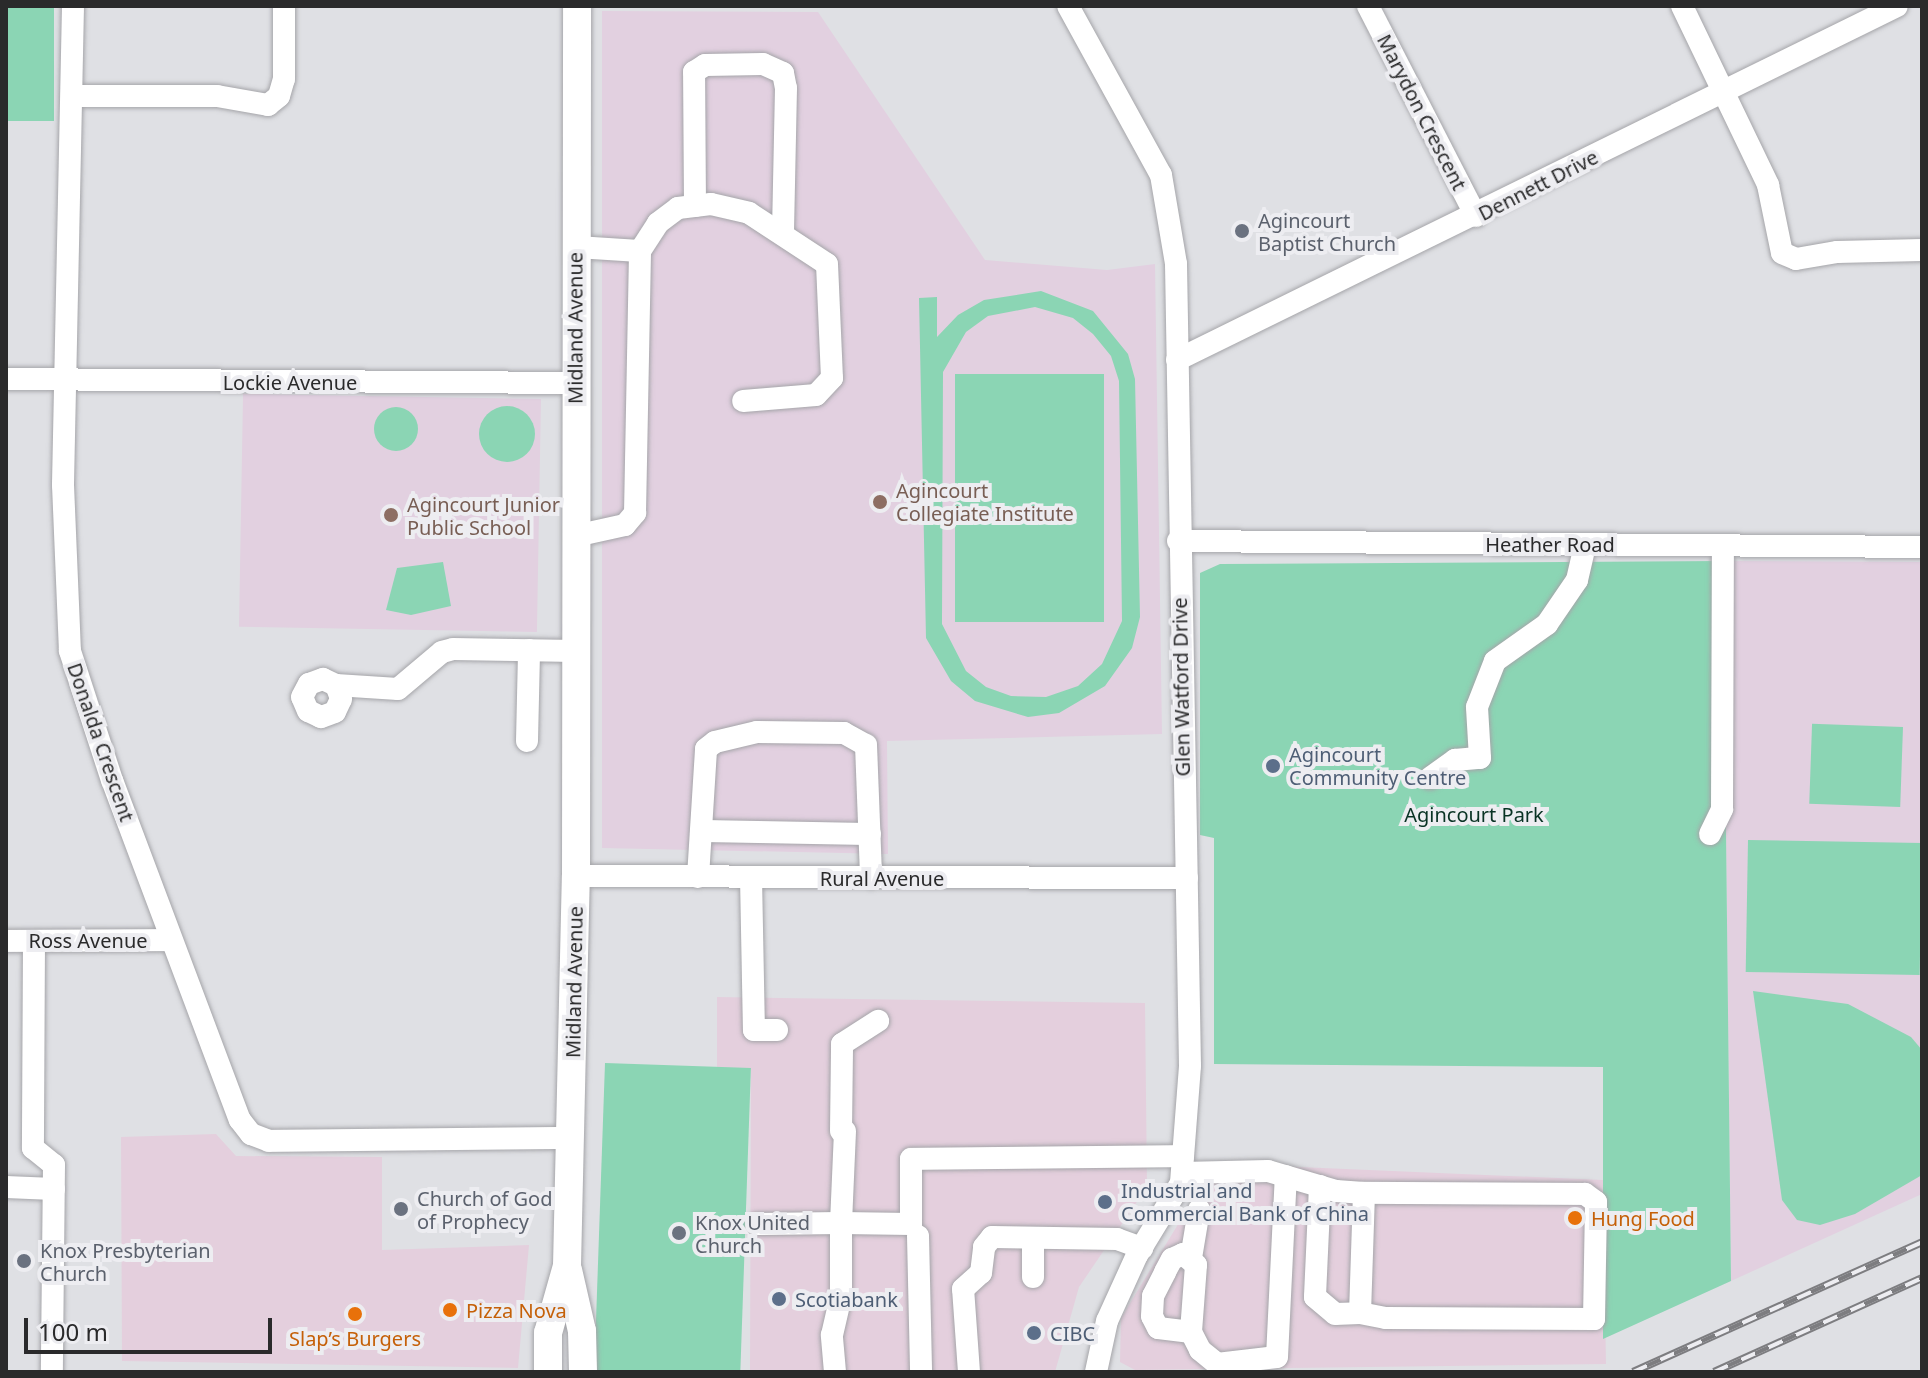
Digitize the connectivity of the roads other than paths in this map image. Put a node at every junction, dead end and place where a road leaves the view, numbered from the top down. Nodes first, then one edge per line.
1 (73, 6) edge
2 (284, 6) edge
3 (577, 6) edge
4 (1068, 6) edge
5 (1368, 6) edge
6 (1682, 6) edge
7 (1897, 6) edge
8 (1724, 90) junction
9 (74, 96) junction
10 (695, 206) junction
11 (1476, 216) junction
12 (783, 234) junction
13 (576, 247) junction
14 (1922, 250) edge
15 (640, 251) junction
16 (1177, 360) junction
17 (6, 379) edge
18 (67, 380) junction
19 (575, 383) junction
20 (743, 401) dead end
21 (575, 536) junction
22 (1178, 541) junction
23 (1585, 544) junction
24 (1723, 546) junction
25 (1922, 547) edge
26 (529, 650) junction
27 (576, 651) junction
28 (336, 685) dead end
29 (527, 741) dead end
30 (1430, 778) dead end
31 (701, 831) junction
32 (870, 834) junction
33 (1710, 834) dead end
34 (576, 876) junction
35 (698, 877) junction
36 (751, 877) junction
37 (871, 878) junction
38 (1187, 878) junction
39 (171, 940) junction
40 (6, 941) edge
41 (34, 941) junction
42 (878, 1021) dead end
43 (777, 1030) dead end
44 (570, 1138) junction
45 (1182, 1165) junction
46 (1286, 1176) junction
47 (1320, 1186) junction
48 (6, 1187) edge
49 (54, 1189) junction
50 (1364, 1193) junction
51 (1199, 1210) dead end
52 (841, 1223) junction
53 (757, 1224) dead end
54 (918, 1236) dead end
55 (1033, 1238) junction
56 (1139, 1254) junction
57 (1191, 1258) junction
58 (567, 1266) junction
59 (1165, 1272) junction
60 (1033, 1277) dead end
61 (1360, 1313) junction
62 (1191, 1332) junction
63 (52, 1372) edge
64 (548, 1372) edge
65 (583, 1372) edge
66 (835, 1372) edge
67 (921, 1372) edge
68 (969, 1372) edge
69 (1096, 1372) edge

1 - 9 street, Donalda Crescent
2 - 9 street
3 - 13 main road, Midland Avenue
4 - 16 street, Glen Watford Drive
5 - 11 street, Marydon Crescent
6 - 8 street
7 - 8 street, Dennett Drive
8 - 11 street, Dennett Drive
8 - 14 street
9 - 18 street, Donalda Crescent
10 - 12 street
10 - 12 street
10 - 15 street
11 - 16 street, Dennett Drive
12 - 20 street
13 - 15 street
13 - 19 main road, Midland Avenue
15 - 21 street
16 - 22 street, Glen Watford Drive
17 - 18 street, Lockie Avenue
18 - 19 street, Lockie Avenue
18 - 39 street, Donalda Crescent
19 - 21 main road, Midland Avenue
21 - 27 main road, Midland Avenue
22 - 23 street, Heather Road
22 - 38 street, Glen Watford Drive
23 - 24 street, Heather Road
23 - 30 street
24 - 25 street, Heather Road
24 - 33 street
26 - 27 street
26 - 28 street
26 - 29 street
27 - 34 main road, Midland Avenue
31 - 32 street
31 - 32 street
31 - 35 street
32 - 37 street
34 - 35 street, Rural Avenue
34 - 44 main road, Midland Avenue
35 - 36 street, Rural Avenue
36 - 37 street, Rural Avenue
36 - 43 street
37 - 38 street, Rural Avenue
38 - 45 street, Glen Watford Drive
39 - 41 street, Ross Avenue
39 - 44 street, Donalda Crescent
40 - 41 street, Ross Avenue
41 - 49 street
42 - 52 street
44 - 58 main road, Midland Avenue
45 - 46 street
45 - 52 street
45 - 56 street, Glen Watford Drive
46 - 47 street
46 - 62 street
47 - 50 street
47 - 61 street
48 - 49 street
49 - 63 street
50 - 61 street
50 - 61 street
51 - 57 street
52 - 53 street
52 - 66 street
54 - 67 street
55 - 56 street
55 - 60 street
55 - 68 street
56 - 59 street
56 - 69 street, Glen Watford Drive
57 - 59 street
57 - 62 street
58 - 64 main road, Midland Avenue
58 - 65 main road, Midland Avenue
59 - 62 street

